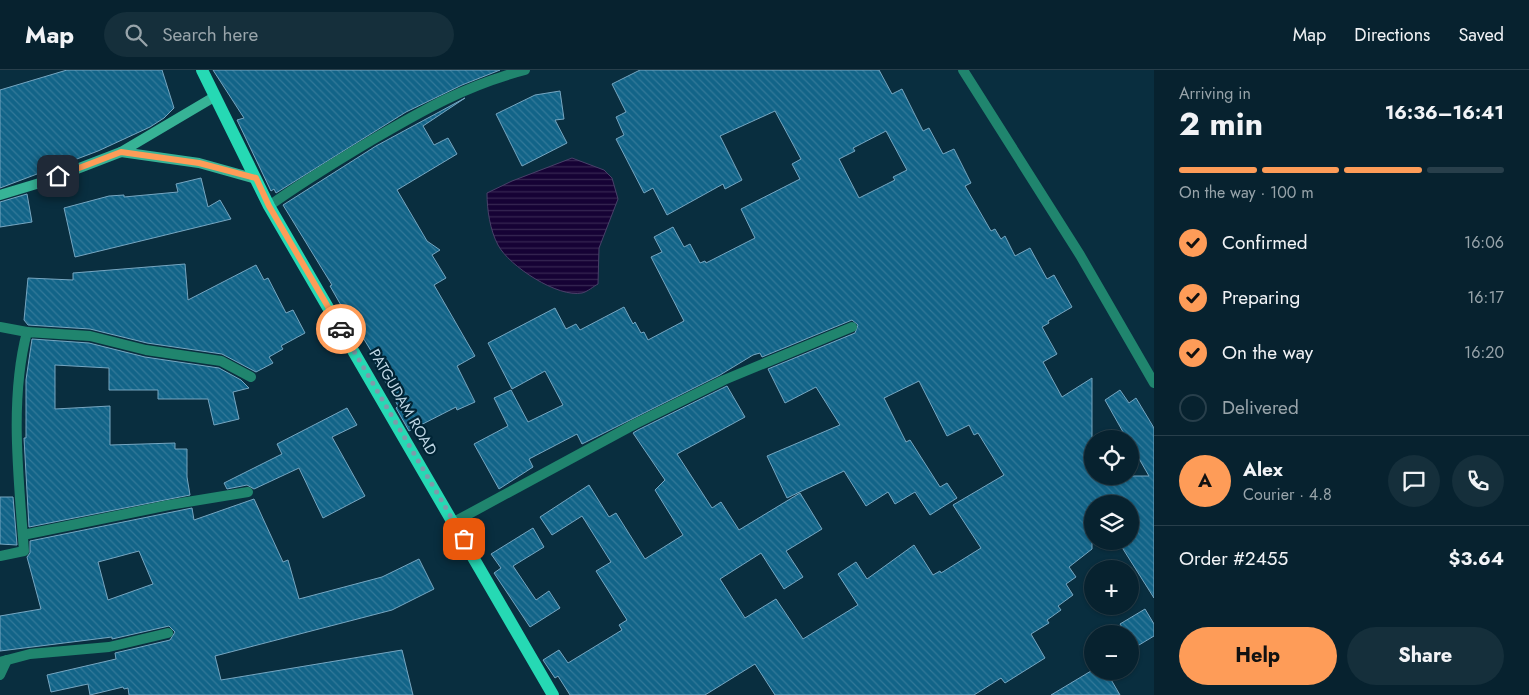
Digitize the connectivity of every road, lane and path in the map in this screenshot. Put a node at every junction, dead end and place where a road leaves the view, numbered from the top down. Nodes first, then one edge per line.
1 (202, 70) edge
2 (525, 70) edge
3 (963, 70) edge
4 (214, 97) junction
5 (121, 152) junction
6 (256, 178) junction
7 (0, 195) edge
8 (269, 206) junction
9 (852, 327) dead end
10 (0, 328) edge
11 (27, 332) junction
12 (251, 377) dead end
13 (1154, 383) edge
14 (248, 492) dead end
15 (454, 522) junction
16 (23, 535) junction
17 (0, 556) edge
18 (168, 633) dead end
19 (3, 661) edge
20 (0, 675) edge
21 (553, 695) edge

1 - 4 main road, PATGUDAM ROAD
2 - 8 street
3 - 13 street
4 - 5 street
4 - 6 main road, PATGUDAM ROAD
5 - 6 street
5 - 7 street
6 - 8 main road, PATGUDAM ROAD
8 - 15 main road, PATGUDAM ROAD
9 - 15 street
10 - 11 street
11 - 12 street
11 - 16 street
14 - 16 street
15 - 21 main road, PATGUDAM ROAD
16 - 17 street
18 - 19 street
19 - 20 street

